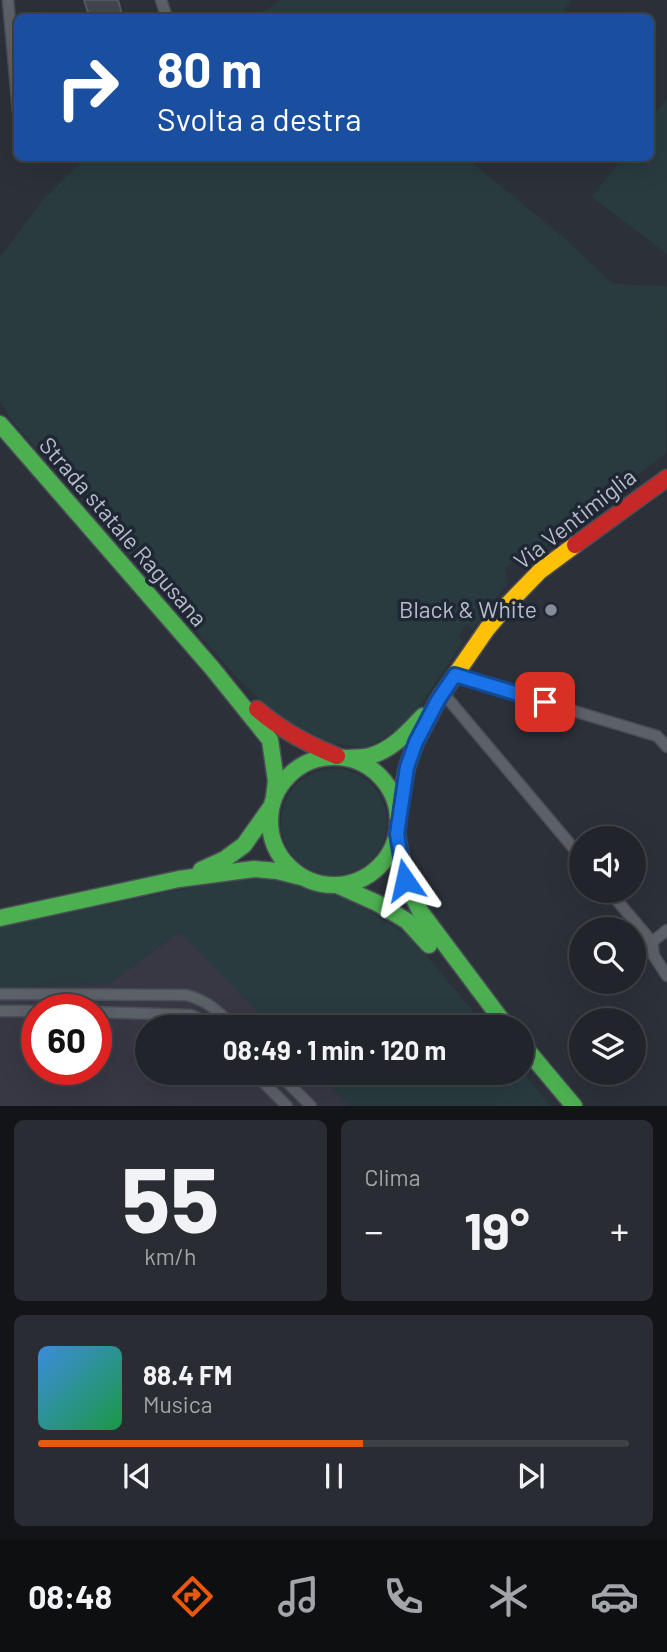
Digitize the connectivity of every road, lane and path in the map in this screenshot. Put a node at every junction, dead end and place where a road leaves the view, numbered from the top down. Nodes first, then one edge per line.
1 (8, 0) edge
2 (14, 80) edge
3 (0, 424) edge
4 (667, 478) edge
5 (212, 668) junction
6 (455, 675) junction
7 (440, 696) junction
8 (667, 747) edge
9 (342, 757) junction
10 (273, 802) junction
11 (398, 826) junction
12 (569, 843) edge
13 (305, 878) junction
14 (179, 879) junction
15 (337, 885) junction
16 (619, 903) edge
17 (0, 918) edge
18 (667, 930) edge
19 (652, 942) junction
20 (667, 976) edge
21 (0, 993) edge
22 (0, 1011) edge
23 (21, 1011) edge
24 (112, 1013) edge
25 (191, 1015) edge
26 (223, 1015) edge
27 (496, 1015) edge
28 (498, 1015) edge
29 (534, 1059) edge
30 (266, 1085) edge
31 (290, 1085) edge
32 (286, 1106) edge
33 (311, 1106) edge
34 (573, 1106) edge

1 - 2 lane
3 - 5 main road, Strada statale Ragusana
4 - 6 main road, Via Ventimiglia
5 - 9 main road
5 - 10 main road
6 - 7 main road, Via Ventimiglia
6 - 8 lane
7 - 9 main road
7 - 11 main road
7 - 12 lane
9 - 10 main road
9 - 11 main road
10 - 13 main road
10 - 14 main road
11 - 15 main road
11 - 28 main road
13 - 14 main road
13 - 15 main road
14 - 17 main road
15 - 27 main road
16 - 19 lane
18 - 19 lane
19 - 20 lane
21 - 26 lane
22 - 23 lane
24 - 25 lane
29 - 34 main road
30 - 32 lane
31 - 33 lane

